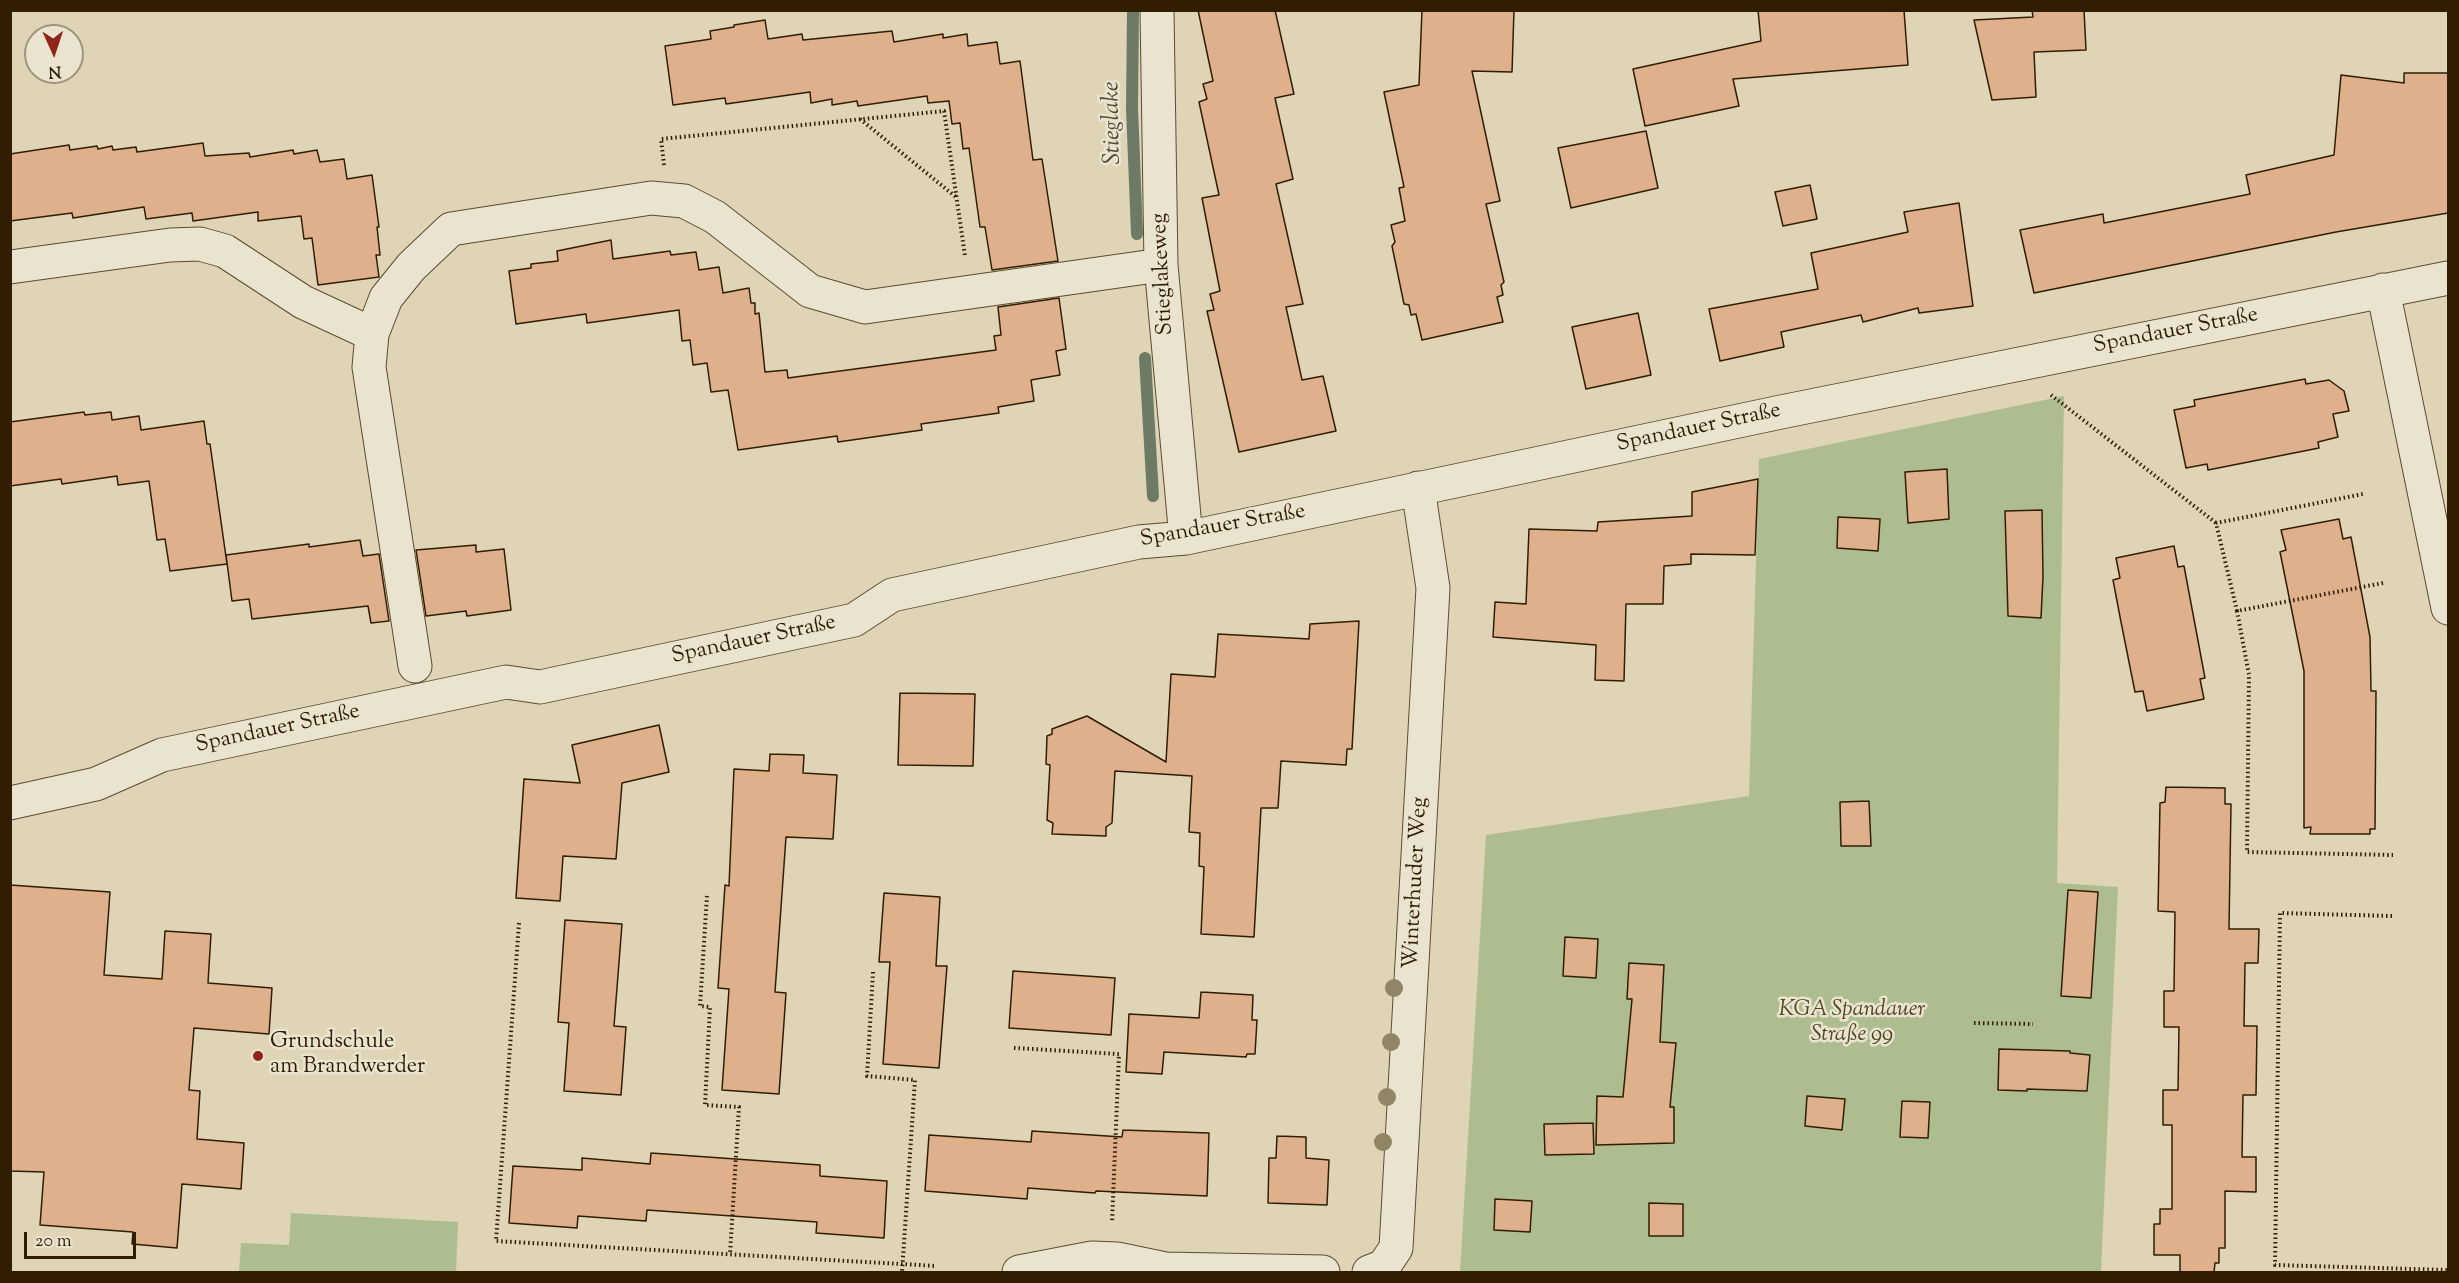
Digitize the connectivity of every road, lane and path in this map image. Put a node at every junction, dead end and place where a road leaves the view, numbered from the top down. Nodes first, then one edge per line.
1 (1157, 10) edge
2 (860, 119) junction
3 (957, 197) junction
4 (668, 200) junction
5 (1161, 265) junction
6 (10, 267) edge
7 (2448, 278) edge
8 (2383, 290) junction
9 (971, 292) junction
10 (372, 334) junction
11 (2047, 392) dead end
12 (1418, 488) junction
13 (2363, 494) dead end
14 (2216, 523) junction
15 (1186, 538) junction
16 (2383, 583) dead end
17 (2448, 608) edge
18 (2237, 611) junction
19 (416, 666) dead end
20 (10, 803) edge
21 (2393, 855) dead end
22 (707, 896) dead end
23 (2392, 916) dead end
24 (519, 923) dead end
25 (873, 972) dead end
26 (1974, 1023) dead end
27 (2033, 1024) dead end
28 (1014, 1048) dead end
29 (1112, 1227) dead end
30 (730, 1254) junction
31 (902, 1264) junction
32 (936, 1266) dead end
33 (1381, 1270) edge
34 (2448, 1270) edge
35 (902, 1272) edge
36 (1019, 1272) edge
37 (1323, 1272) edge

1 - 5 street, Stieglakeweg
2 - 3 path
2 - 3 path
2 - 4 path
3 - 9 path
4 - 9 street
4 - 10 street
5 - 9 street
5 - 15 street, Stieglakeweg
6 - 10 street
7 - 8 street, Spandauer Straße
8 - 12 street, Spandauer Straße
8 - 17 street
10 - 19 street
11 - 14 path
12 - 15 street, Spandauer Straße
12 - 33 street, Winterhuder Weg
13 - 14 path
14 - 18 path
15 - 20 street, Spandauer Straße
16 - 18 path
18 - 21 path
22 - 30 path
23 - 34 path
24 - 30 path
25 - 31 path
26 - 27 path
28 - 29 path
30 - 31 path
31 - 32 path
31 - 35 path
36 - 37 street

